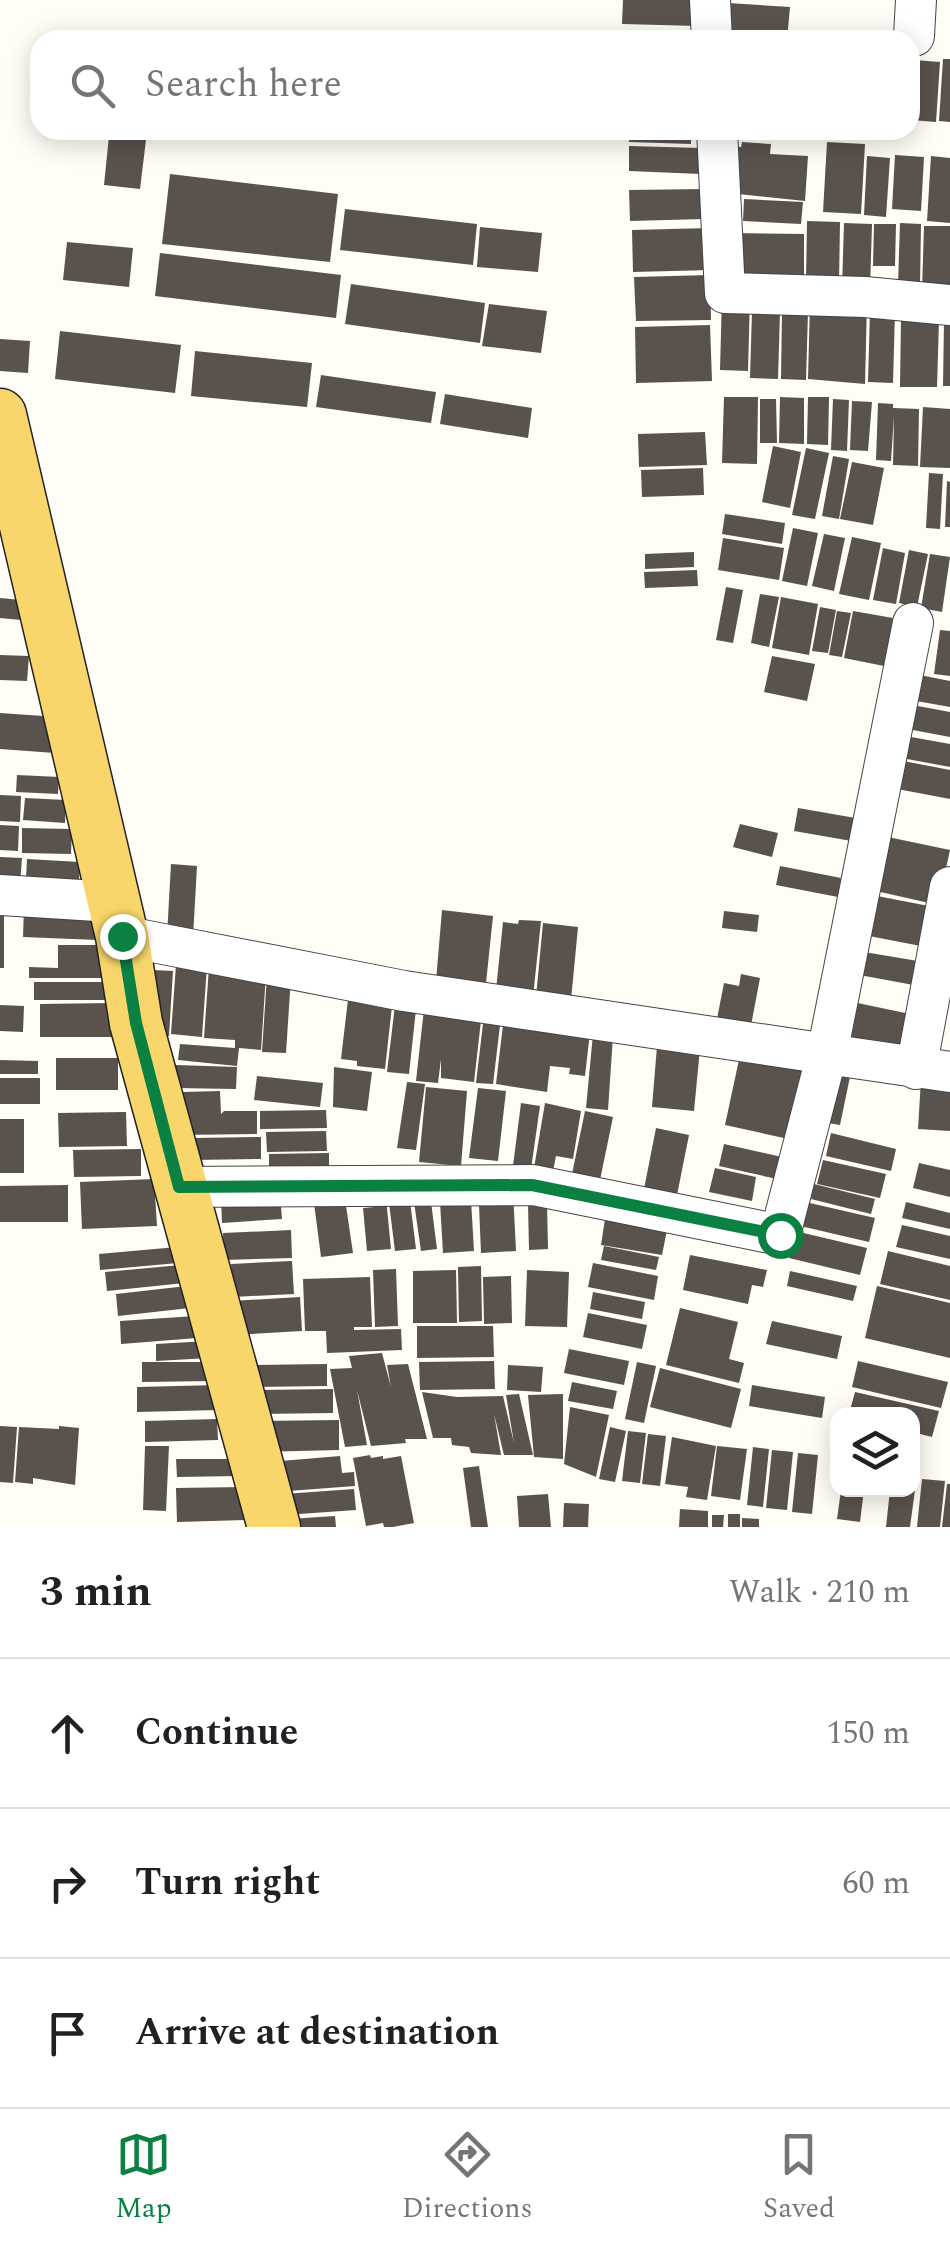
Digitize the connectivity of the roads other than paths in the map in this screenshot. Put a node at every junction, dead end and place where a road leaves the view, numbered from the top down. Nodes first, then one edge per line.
1 (710, 0) edge
2 (712, 30) edge
3 (717, 140) edge
4 (950, 305) edge
5 (0, 415) edge
6 (913, 623) dead end
7 (950, 887) edge
8 (0, 895) edge
9 (118, 919) junction
10 (941, 989) edge
11 (827, 1054) junction
12 (933, 1070) edge
13 (179, 1187) junction
14 (274, 1527) edge

1 - 2 street
3 - 4 street
5 - 9 main road
6 - 11 street
7 - 10 street
8 - 9 street
9 - 11 street
9 - 13 main road
10 - 12 street
11 - 12 street
11 - 13 street
13 - 14 main road

